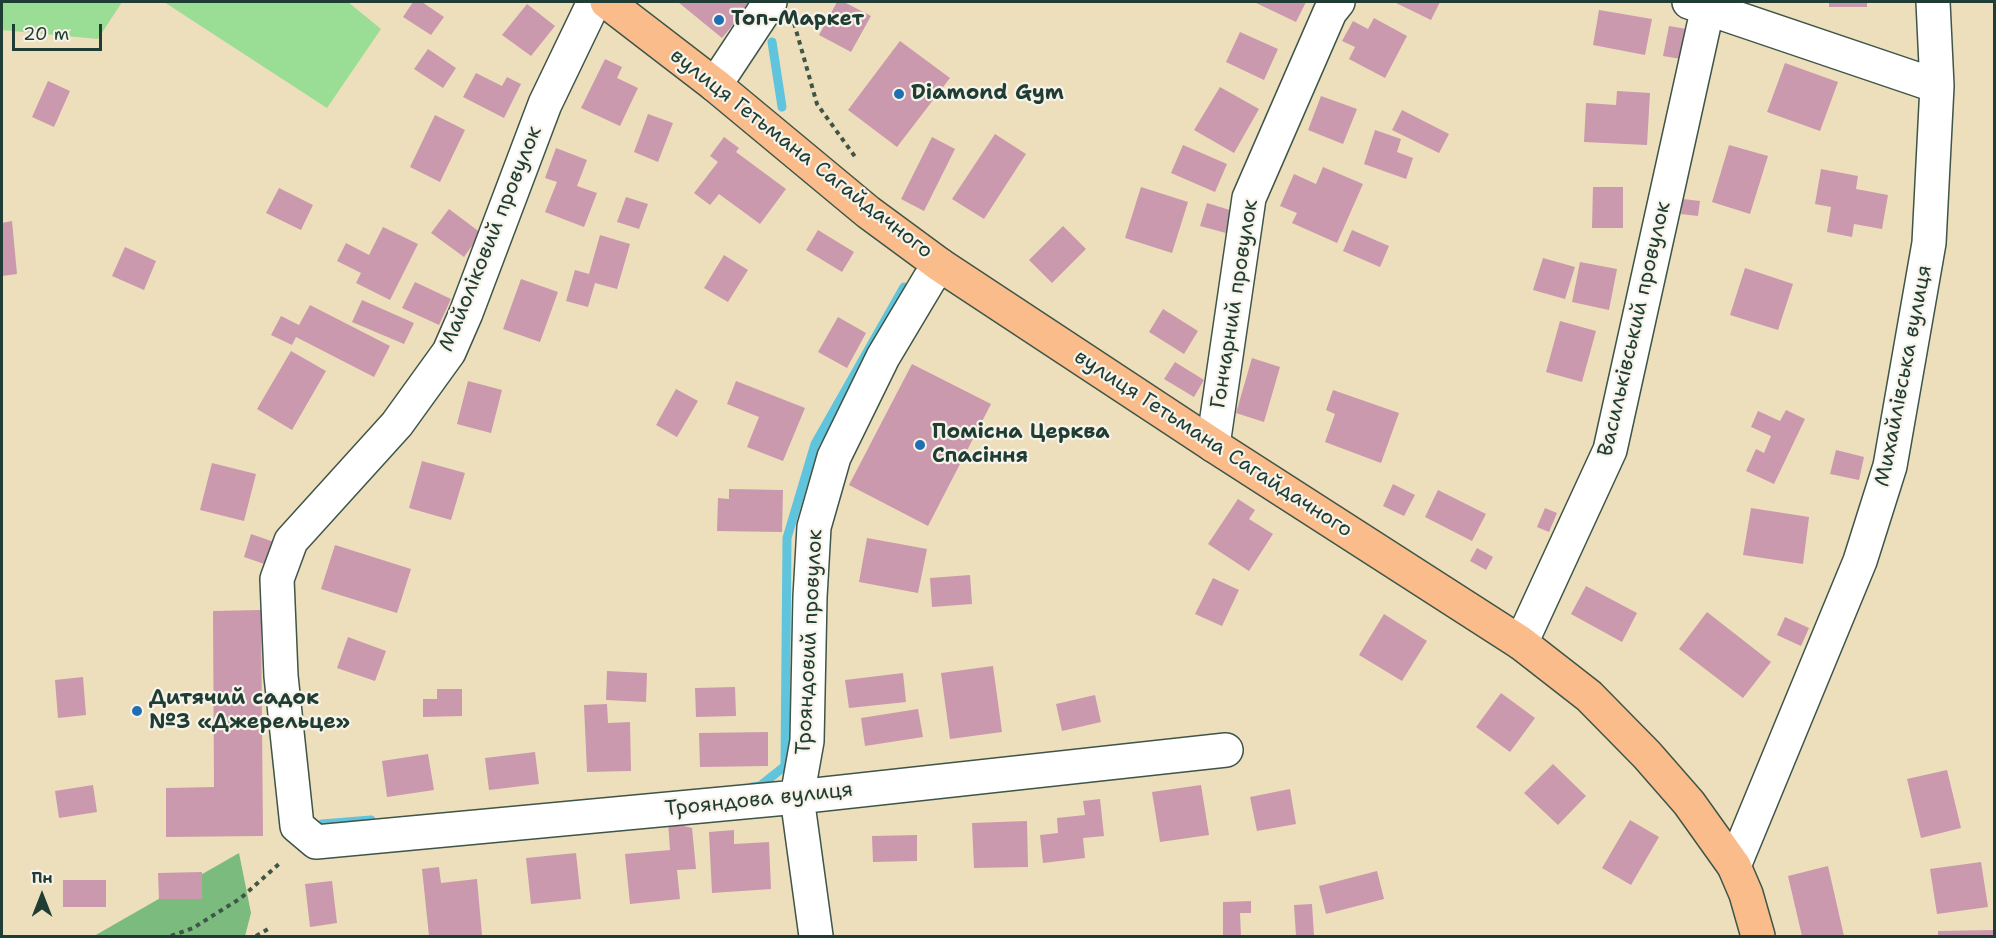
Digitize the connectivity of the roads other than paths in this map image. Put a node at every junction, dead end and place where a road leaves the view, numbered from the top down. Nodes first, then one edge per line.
1 (594, 2) edge
2 (607, 2) edge
3 (1338, 2) edge
4 (1933, 2) edge
5 (1702, 4) edge
6 (781, 7) edge
7 (715, 85) junction
8 (1937, 86) junction
9 (940, 264) junction
10 (1213, 445) junction
11 (1521, 643) junction
12 (1226, 750) dead end
13 (797, 797) junction
14 (297, 826) joint
15 (1734, 866) junction
16 (816, 936) edge
17 (1758, 936) edge

1 - 14 street, Майоліковий провулок
2 - 7 main road, вулиця Гетьмана Сагайдачного
3 - 10 street, Гончарний провулок
4 - 8 street, Михайлівська вулиця
5 - 8 street
5 - 11 street, Васильківський провулок
6 - 7 street
7 - 9 main road, вулиця Гетьмана Сагайдачного
8 - 15 street, Михайлівська вулиця
9 - 10 main road, вулиця Гетьмана Сагайдачного
9 - 13 street, Трояндовий провулок
10 - 11 main road, вулиця Гетьмана Сагайдачного
11 - 15 main road, вулиця Гетьмана Сагайдачного
12 - 13 street, Трояндова вулиця
13 - 14 street, Трояндова вулиця
13 - 16 street, Трояндовий провулок
15 - 17 main road, вулиця Гетьмана Сагайдачного

